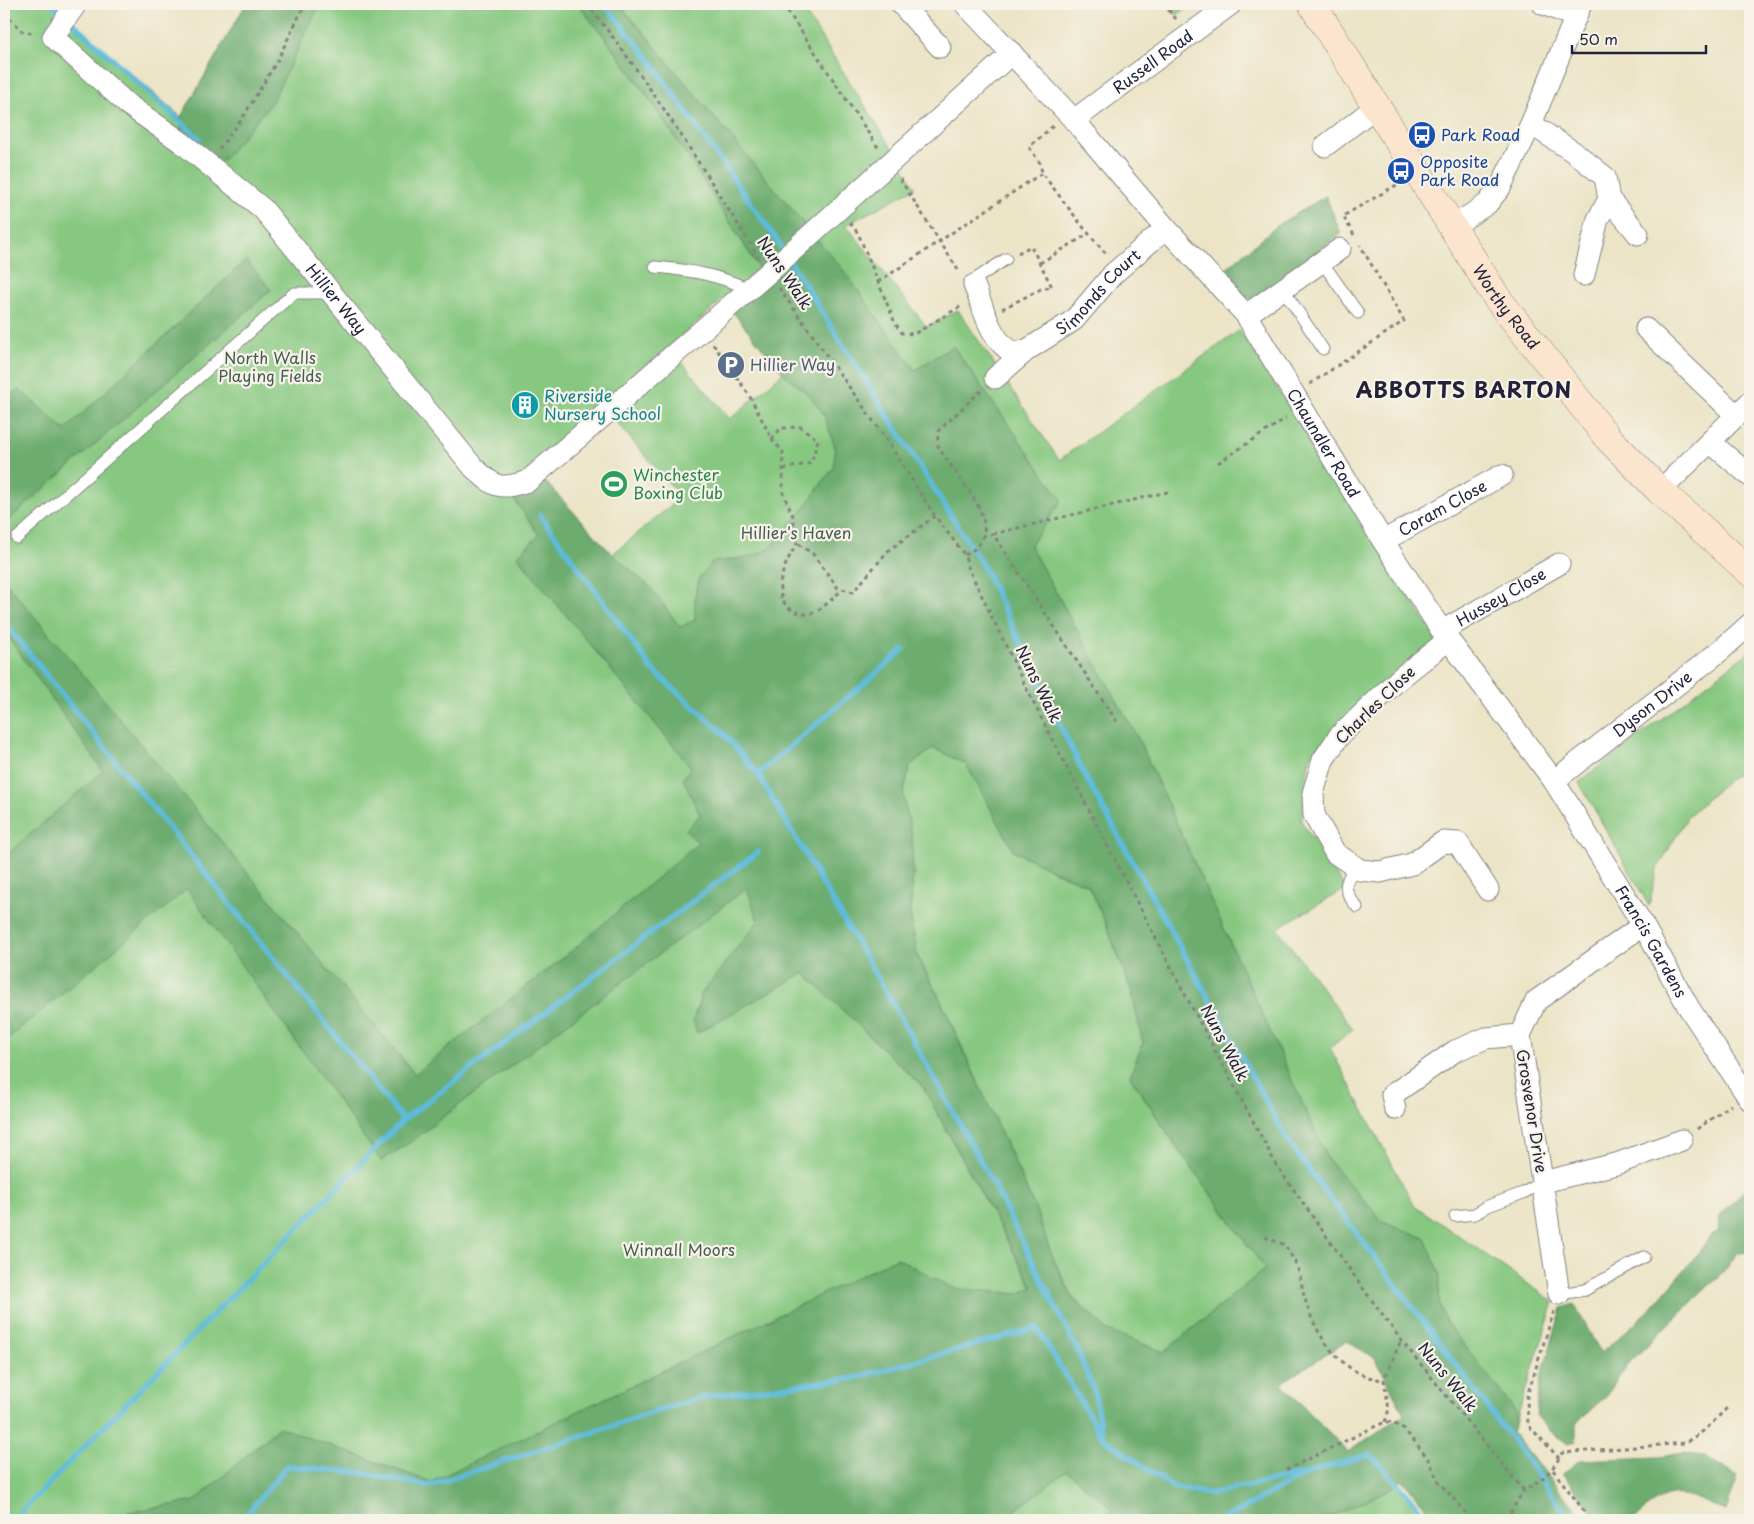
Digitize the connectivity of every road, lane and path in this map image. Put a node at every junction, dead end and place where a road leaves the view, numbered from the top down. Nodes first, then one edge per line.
1 (305, 4) edge
2 (587, 4) edge
3 (783, 4) edge
4 (901, 4) edge
5 (965, 4) edge
6 (1163, 4) edge
7 (1231, 4) edge
8 (1312, 4) edge
9 (1543, 4) edge
10 (74, 7) edge
11 (1579, 10) edge
12 (4, 12) edge
13 (1183, 16) dead end
14 (52, 37) junction
15 (940, 47) dead end
16 (1012, 53) junction
17 (1378, 106) junction
18 (1071, 117) junction
19 (1531, 124) junction
20 (1325, 146) dead end
21 (881, 152) dead end
22 (207, 163) junction
23 (1042, 173) junction
24 (898, 177) dead end
25 (1405, 180) dead end
26 (1609, 199) junction
27 (839, 208) junction
28 (1452, 227) junction
29 (1166, 228) junction
30 (1088, 234) junction
31 (1638, 234) dead end
32 (940, 242) junction
33 (1340, 249) dead end
34 (1006, 259) joint
35 (1322, 262) junction
36 (1040, 263) junction
37 (656, 267) dead end
38 (1120, 269) junction
39 (768, 273) junction
40 (1584, 275) dead end
41 (878, 282) junction
42 (749, 289) junction
43 (1283, 290) junction
44 (976, 291) junction
45 (331, 293) junction
46 (1358, 313) dead end
47 (1246, 315) junction
48 (987, 316) junction
49 (1647, 328) dead end
50 (703, 329) junction
51 (1323, 349) dead end
52 (1027, 350) junction
53 (995, 378) joint
54 (1308, 385) dead end
55 (1744, 409) edge
56 (1289, 416) dead end
57 (772, 439) junction
58 (1710, 442) junction
59 (1218, 463) dead end
60 (784, 469) junction
61 (1502, 475) dead end
62 (1750, 476) edge
63 (1171, 491) dead end
64 (1660, 491) junction
65 (935, 516) junction
66 (993, 534) junction
67 (982, 536) junction
68 (17, 538) dead end
69 (1383, 541) junction
70 (798, 542) junction
71 (965, 555) junction
72 (1559, 564) dead end
73 (1750, 572) edge
74 (842, 590) junction
75 (1750, 624) edge
76 (1445, 635) junction
77 (1119, 725) dead end
78 (1554, 781) junction
79 (1355, 866) junction
80 (1488, 890) dead end
81 (1357, 907) dead end
82 (1643, 925) junction
83 (1520, 1034) junction
84 (1748, 1098) edge
85 (1395, 1109) dead end
86 (1682, 1140) joint
87 (1543, 1182) junction
88 (1455, 1216) dead end
89 (1265, 1237) dead end
90 (1644, 1257) dead end
91 (1559, 1294) junction
92 (1401, 1340) junction
93 (1384, 1380) junction
94 (1727, 1408) dead end
95 (1385, 1422) junction
96 (1559, 1458) junction
97 (1286, 1470) dead end
98 (1553, 1470) junction
99 (1524, 1490) junction
100 (1472, 1520) edge
101 (1506, 1520) edge
102 (1591, 1520) edge

1 - 22 path
2 - 39 path, Nuns Walk
3 - 21 path
4 - 15 street
5 - 16 street, Chaundler Road
6 - 13 path
7 - 18 street, Russell Road
8 - 17 main road, Worthy Road
9 - 11 street
10 - 14 street
11 - 19 street
12 - 14 path
14 - 22 street, Hillier Way
16 - 18 street, Chaundler Road
16 - 27 street, Hillier Way
17 - 20 street
17 - 28 main road, Worthy Road
18 - 23 path
18 - 29 street, Chaundler Road
19 - 26 street
19 - 28 street
22 - 45 street, Hillier Way
23 - 30 path
23 - 32 path
24 - 32 path
25 - 54 path
26 - 31 street
26 - 40 street
27 - 39 street, Hillier Way
27 - 41 path
28 - 64 main road, Worthy Road
29 - 38 street, Simonds Court
29 - 47 street, Chaundler Road
30 - 36 path
30 - 38 path
32 - 41 path
32 - 44 path
33 - 35 street
34 - 36 path
34 - 44 lane
35 - 43 street
35 - 46 lane
36 - 48 path
37 - 42 lane
38 - 52 street, Simonds Court
39 - 42 street, Hillier Way
39 - 65 path, Nuns Walk
41 - 44 path
42 - 50 street, Hillier Way
43 - 47 street
43 - 51 lane
44 - 48 street
45 - 50 street, Hillier Way
45 - 68 lane
47 - 69 street, Chaundler Road
48 - 52 street
49 - 55 street
50 - 57 path
52 - 53 street, Simonds Court
53 - 67 path
55 - 58 street
56 - 59 path
57 - 60 path
57 - 60 path
58 - 62 street
58 - 64 street
60 - 70 path
61 - 69 street, Coram Close
63 - 66 path
64 - 73 main road, Worthy Road
65 - 71 path, Nuns Walk
65 - 74 path
66 - 67 path
66 - 77 path
67 - 71 path
69 - 76 street, Chaundler Road
70 - 74 path
70 - 74 path
71 - 92 path, Nuns Walk
72 - 76 street, Hussey Close
75 - 78 street, Dyson Drive
76 - 78 street, Chaundler Road
76 - 79 street, Charles Close
78 - 82 street, Francis Gardens
79 - 80 street, Charles Close
79 - 81 lane
82 - 83 street, Grosvenor Drive
82 - 84 street, Francis Gardens
83 - 85 street
83 - 87 street, Grosvenor Drive
84 - 86 path
86 - 87 street
87 - 88 lane
87 - 91 street, Grosvenor Drive
89 - 93 path
90 - 91 lane
91 - 96 path
92 - 93 path
92 - 99 path, Nuns Walk
93 - 95 path
94 - 96 path
95 - 97 path
95 - 100 path
96 - 98 path
98 - 99 path
98 - 102 path
99 - 101 path

